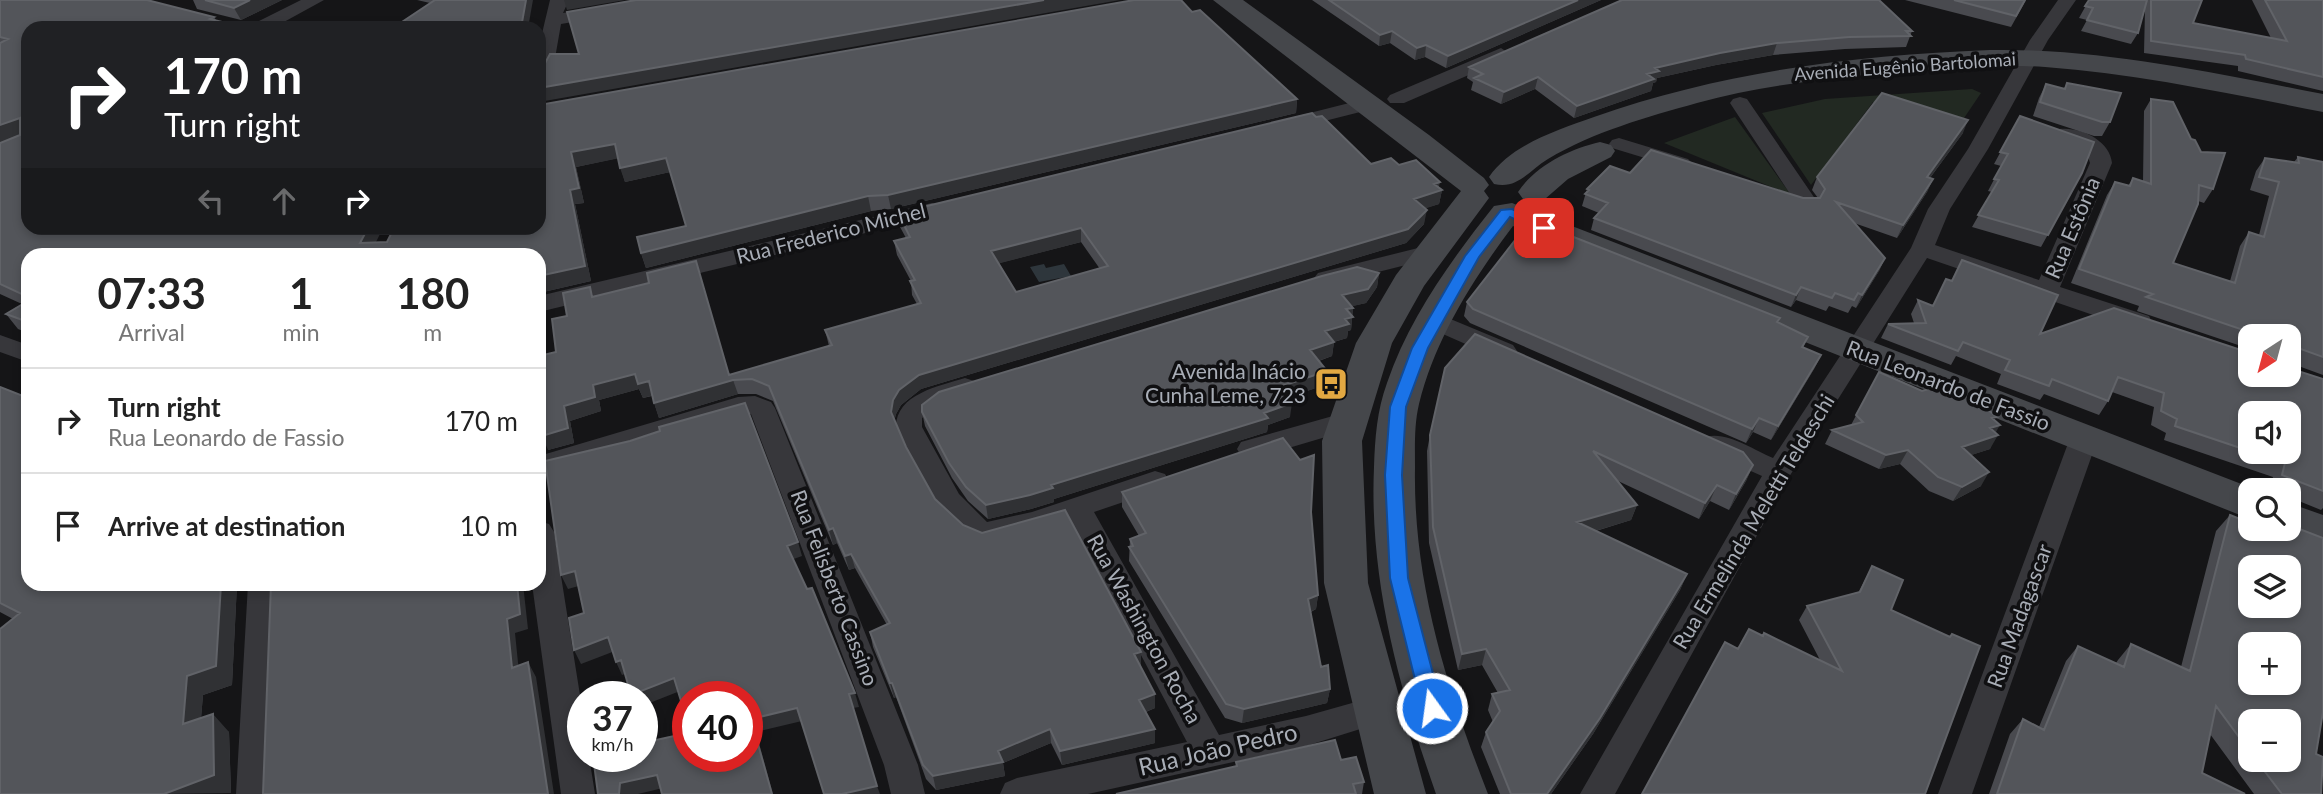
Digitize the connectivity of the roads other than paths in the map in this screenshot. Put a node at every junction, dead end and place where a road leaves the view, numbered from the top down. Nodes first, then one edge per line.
1 (315, 0) edge
2 (560, 0) edge
3 (673, 0) edge
4 (1226, 0) edge
5 (1259, 0) edge
6 (2067, 0) edge
7 (553, 20) junction
8 (273, 21) edge
9 (546, 42) edge
10 (1514, 48) edge
11 (2024, 67) junction
12 (1383, 102) junction
13 (1740, 103) junction
14 (2323, 103) edge
15 (2323, 122) edge
16 (1273, 127) edge
17 (2046, 129) edge
18 (1619, 144) junction
19 (1697, 168) edge
20 (1776, 192) edge
21 (1505, 194) junction
22 (947, 206) edge
23 (1560, 234) junction
24 (1922, 248) junction
25 (1453, 253) junction
26 (1647, 266) junction
27 (1298, 286) edge
28 (2047, 289) junction
29 (546, 302) edge
30 (1436, 321) junction
31 (2161, 329) edge
32 (0, 343) edge
33 (21, 351) edge
34 (1857, 351) junction
35 (1524, 360) edge
36 (984, 382) edge
37 (738, 406) joint
38 (1347, 421) junction
39 (1690, 433) edge
40 (2084, 438) junction
41 (1228, 457) edge
42 (546, 464) edge
43 (1778, 472) junction
44 (1178, 474) edge
45 (2238, 499) edge
46 (1077, 507) junction
47 (2301, 524) edge
48 (2323, 533) edge
49 (546, 579) edge
50 (263, 591) edge
51 (1377, 710) junction
52 (1210, 751) junction
53 (253, 794) edge
54 (578, 794) edge
55 (908, 794) edge
56 (1017, 794) edge
57 (1400, 794) edge
58 (1462, 794) edge
59 (1597, 794) edge
60 (1955, 794) edge

1 - 8 street
2 - 7 street
3 - 7 street
4 - 12 street
5 - 12 street
6 - 11 street, Rua Ermelinda Meletti Teldeschi
7 - 9 street
10 - 12 street
11 - 13 street, Avenida Eugênio Bartolomai
11 - 14 street, Avenida Eugênio Bartolomai
11 - 15 street, Avenida Eugênio Bartolomai
11 - 21 street, Avenida Eugênio Bartolomai
11 - 24 street, Rua Ermelinda Meletti Teldeschi
12 - 16 street
12 - 21 street
13 - 18 street, Avenida Eugênio Bartolomai
13 - 20 street
17 - 28 street, Rua Estônia
18 - 19 street
18 - 21 street, Avenida Eugênio Bartolomai
21 - 23 street, Rua Leonardo de Fassio
21 - 25 street
21 - 26 street, Rua Leonardo de Fassio
22 - 29 street, Rua Frederico Michel
23 - 25 street
23 - 26 street, Rua Leonardo de Fassio
24 - 28 street
24 - 34 street, Rua Ermelinda Meletti Teldeschi
25 - 27 street
25 - 30 street
25 - 38 street
26 - 34 street, Rua Leonardo de Fassio
28 - 31 street
30 - 35 street
30 - 58 street
32 - 33 street
34 - 40 street, Rua Leonardo de Fassio
34 - 43 street, Rua Ermelinda Meletti Teldeschi
36 - 46 street
37 - 42 street
37 - 55 street, Rua Felisberto Cassino
38 - 41 street
38 - 51 street
39 - 43 street
40 - 45 street, Rua Leonardo de Fassio
40 - 60 street, Rua Madagascar
43 - 59 street, Rua Ermelinda Meletti Teldeschi
44 - 46 street
46 - 52 street, Rua Washington Rocha
47 - 48 street
49 - 54 street
50 - 53 street
51 - 52 street, Rua João Pedro
51 - 57 street
52 - 56 street, Rua João Pedro

